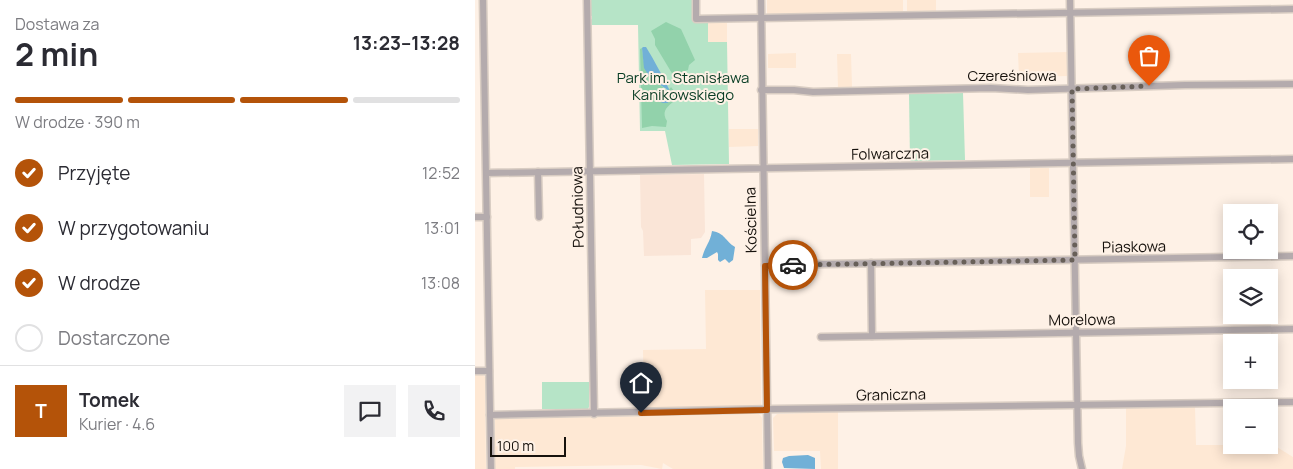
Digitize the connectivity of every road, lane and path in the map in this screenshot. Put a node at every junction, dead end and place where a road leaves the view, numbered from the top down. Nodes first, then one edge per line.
1 (483, 0) edge
2 (587, 0) edge
3 (696, 0) edge
4 (761, 0) edge
5 (1071, 0) edge
6 (1293, 9) edge
7 (1071, 13) junction
8 (761, 18) junction
9 (1293, 84) edge
10 (1072, 89) junction
11 (761, 90) junction
12 (1293, 159) edge
13 (1073, 163) junction
14 (763, 169) junction
15 (538, 172) junction
16 (589, 172) junction
17 (487, 173) junction
18 (487, 216) junction
19 (475, 217) edge
20 (539, 217) dead end
21 (1293, 256) edge
22 (1075, 260) junction
23 (871, 263) junction
24 (765, 266) junction
25 (1293, 329) edge
26 (1076, 333) junction
27 (872, 336) junction
28 (821, 337) dead end
29 (475, 371) edge
30 (489, 371) junction
31 (1293, 402) edge
32 (1077, 405) junction
33 (767, 410) junction
34 (594, 414) junction
35 (490, 416) junction
36 (491, 469) edge
37 (768, 469) edge
38 (1082, 469) edge

1 - 17 street
2 - 16 street, Południowa
3 - 8 street
4 - 8 street, Kościelna
5 - 7 street
6 - 7 street
7 - 8 street
7 - 10 street
8 - 11 street, Kościelna
9 - 10 street, Czereśniowa
10 - 11 street, Czereśniowa
10 - 13 street
11 - 14 street, Kościelna
12 - 13 street, Folwarczna
13 - 14 street, Folwarczna
13 - 22 street
14 - 16 street, Folwarczna
14 - 24 street, Kościelna
15 - 16 street, Folwarczna
15 - 17 street, Folwarczna
15 - 20 street
16 - 34 street, Południowa
17 - 18 street
18 - 19 street
18 - 30 street
21 - 22 street, Piaskowa
22 - 23 street, Piaskowa
22 - 26 street
23 - 24 street, Piaskowa
23 - 27 street
24 - 33 street, Kościelna
25 - 26 street, Morelowa
26 - 27 street, Morelowa
26 - 32 street
27 - 28 street, Morelowa
29 - 30 street
30 - 35 street
31 - 32 street, Graniczna
32 - 33 street, Graniczna
32 - 38 street
33 - 34 street, Graniczna
33 - 37 street, Kościelna
34 - 35 street, Graniczna
35 - 36 street

